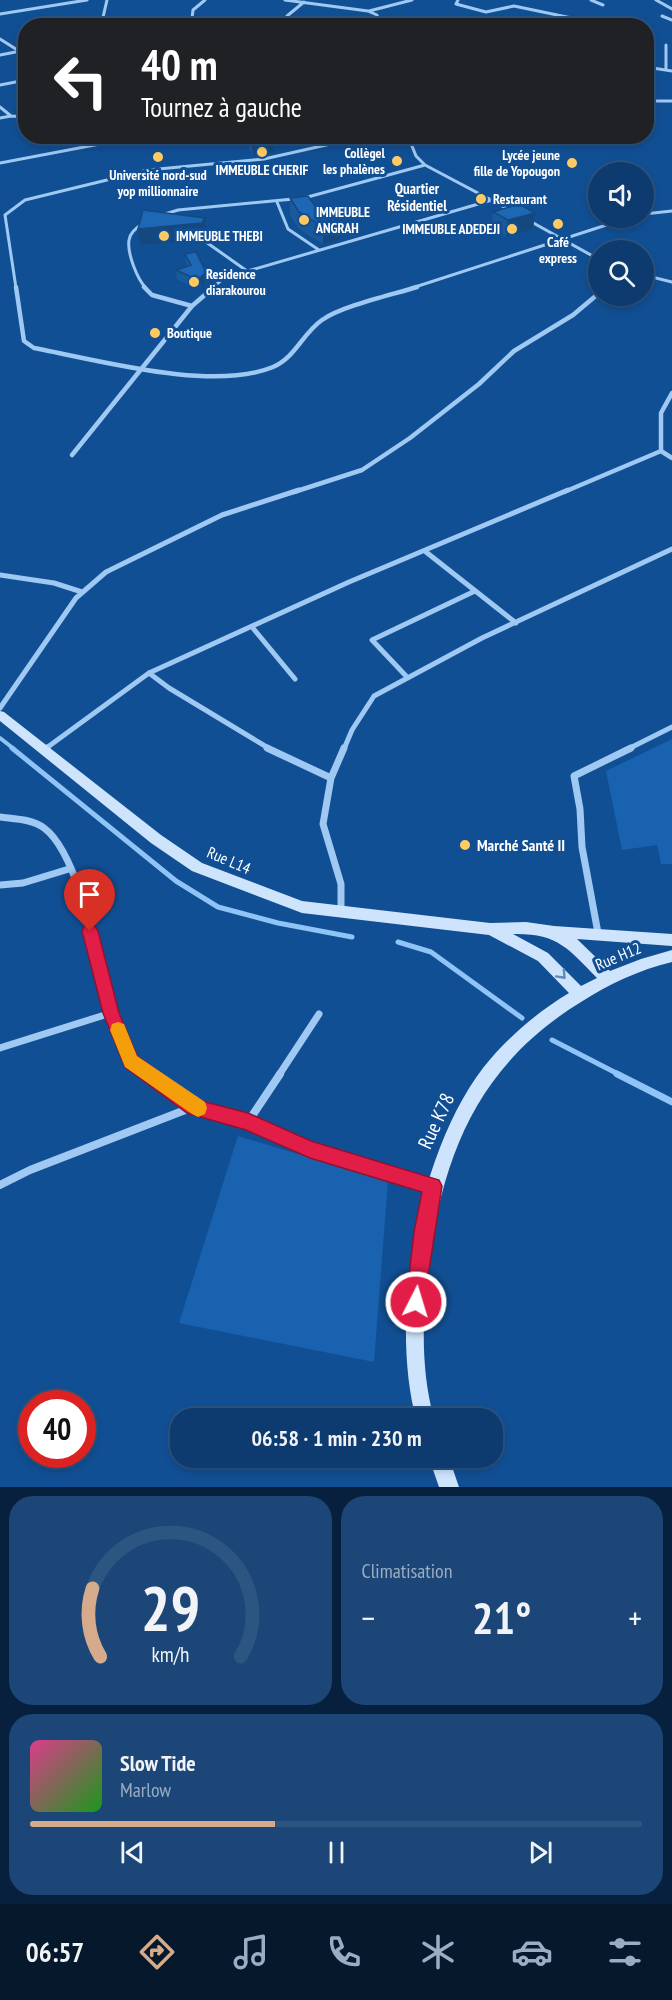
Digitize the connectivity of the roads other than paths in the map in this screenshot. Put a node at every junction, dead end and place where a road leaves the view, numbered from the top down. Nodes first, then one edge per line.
1 (87, 0) edge
2 (107, 0) edge
3 (205, 0) edge
4 (285, 0) edge
5 (412, 0) edge
6 (458, 0) edge
7 (591, 0) edge
8 (656, 0) edge
9 (304, 2) junction
10 (603, 5) dead end
11 (672, 9) edge
12 (368, 11) junction
13 (0, 14) edge
14 (663, 16) dead end
15 (103, 18) edge
16 (192, 18) edge
17 (286, 18) edge
18 (377, 18) edge
19 (572, 18) edge
20 (672, 20) edge
21 (0, 39) edge
22 (666, 45) dead end
23 (18, 50) edge
24 (18, 51) edge
25 (0, 55) edge
26 (654, 68) edge
27 (666, 70) junction
28 (672, 71) edge
29 (18, 82) edge
30 (0, 85) edge
31 (654, 101) edge
32 (672, 101) edge
33 (0, 107) edge
34 (11, 116) junction
35 (18, 116) edge
36 (0, 118) edge
37 (100, 144) edge
38 (331, 144) edge
39 (411, 144) edge
40 (0, 163) edge
41 (425, 165) junction
42 (492, 200) junction
43 (277, 202) junction
44 (672, 211) edge
45 (517, 213) edge
46 (654, 213) edge
47 (159, 215) edge
48 (152, 218) edge
49 (525, 218) edge
50 (596, 228) edge
51 (563, 238) junction
52 (206, 242) dead end
53 (319, 250) junction
54 (588, 253) edge
55 (247, 271) junction
56 (654, 278) edge
57 (672, 282) edge
58 (588, 302) edge
59 (192, 306) junction
60 (143, 368) junction
61 (672, 393) edge
62 (661, 451) junction
63 (72, 455) dead end
64 (672, 458) edge
65 (672, 549) edge
66 (426, 552) junction
67 (0, 574) edge
68 (475, 591) junction
69 (82, 592) junction
70 (516, 623) junction
71 (252, 627) junction
72 (149, 673) junction
73 (407, 677) junction
74 (295, 680) dead end
75 (0, 708) edge
76 (0, 715) edge
77 (672, 727) edge
78 (45, 750) junction
79 (331, 778) junction
80 (0, 817) edge
81 (69, 870) junction
82 (0, 885) edge
83 (341, 912) junction
84 (490, 929) junction
85 (551, 932) junction
86 (598, 933) junction
87 (672, 940) edge
88 (672, 956) edge
89 (608, 979) junction
90 (579, 994) junction
91 (111, 1013) junction
92 (319, 1014) dead end
93 (0, 1048) edge
94 (193, 1107) junction
95 (248, 1122) junction
96 (0, 1185) edge
97 (433, 1186) junction
98 (424, 1408) edge
99 (442, 1468) edge
100 (449, 1487) edge

1 - 13 street
2 - 15 street
3 - 16 street
4 - 9 street
5 - 12 street
6 - 19 street
7 - 10 street
8 - 11 street
9 - 12 street
9 - 17 street
12 - 18 street
14 - 20 street
21 - 23 street
22 - 27 street
24 - 25 street
26 - 27 street
27 - 28 street
29 - 30 street
31 - 32 street
33 - 34 street
34 - 35 street
34 - 36 street
37 - 40 street
38 - 60 street
39 - 41 street
41 - 42 street
41 - 43 street
42 - 45 street
42 - 53 street
43 - 47 street
43 - 53 street
44 - 46 street
48 - 59 street
49 - 51 street
50 - 51 street
51 - 54 street
51 - 60 street
52 - 55 street
53 - 55 street
55 - 59 street
56 - 57 street
58 - 69 street
59 - 60 street
60 - 63 street
61 - 62 street
62 - 64 street
62 - 66 street
65 - 70 street
66 - 68 street
66 - 71 street
67 - 69 street
68 - 70 street
68 - 73 street
69 - 75 street
70 - 73 street
71 - 72 street
71 - 74 street
72 - 78 street
72 - 79 street
73 - 79 street
76 - 78 street, Rue L14
77 - 86 street
78 - 83 street, Rue L14
79 - 83 street
80 - 81 street
81 - 82 street
81 - 91 street
83 - 84 street, Rue L14
84 - 85 street, Rue L14
84 -> 90 street, Rue L14
85 - 86 street
85 - 89 street, Rue L14
86 - 87 street
88 - 89 street, Rue H12
89 - 90 street, Rue H12
90 - 97 street, Rue K78
91 - 93 street
91 - 94 street
92 - 95 street
94 - 95 street
94 - 96 street
95 - 97 street
97 - 98 street, Rue K78
99 - 100 street

